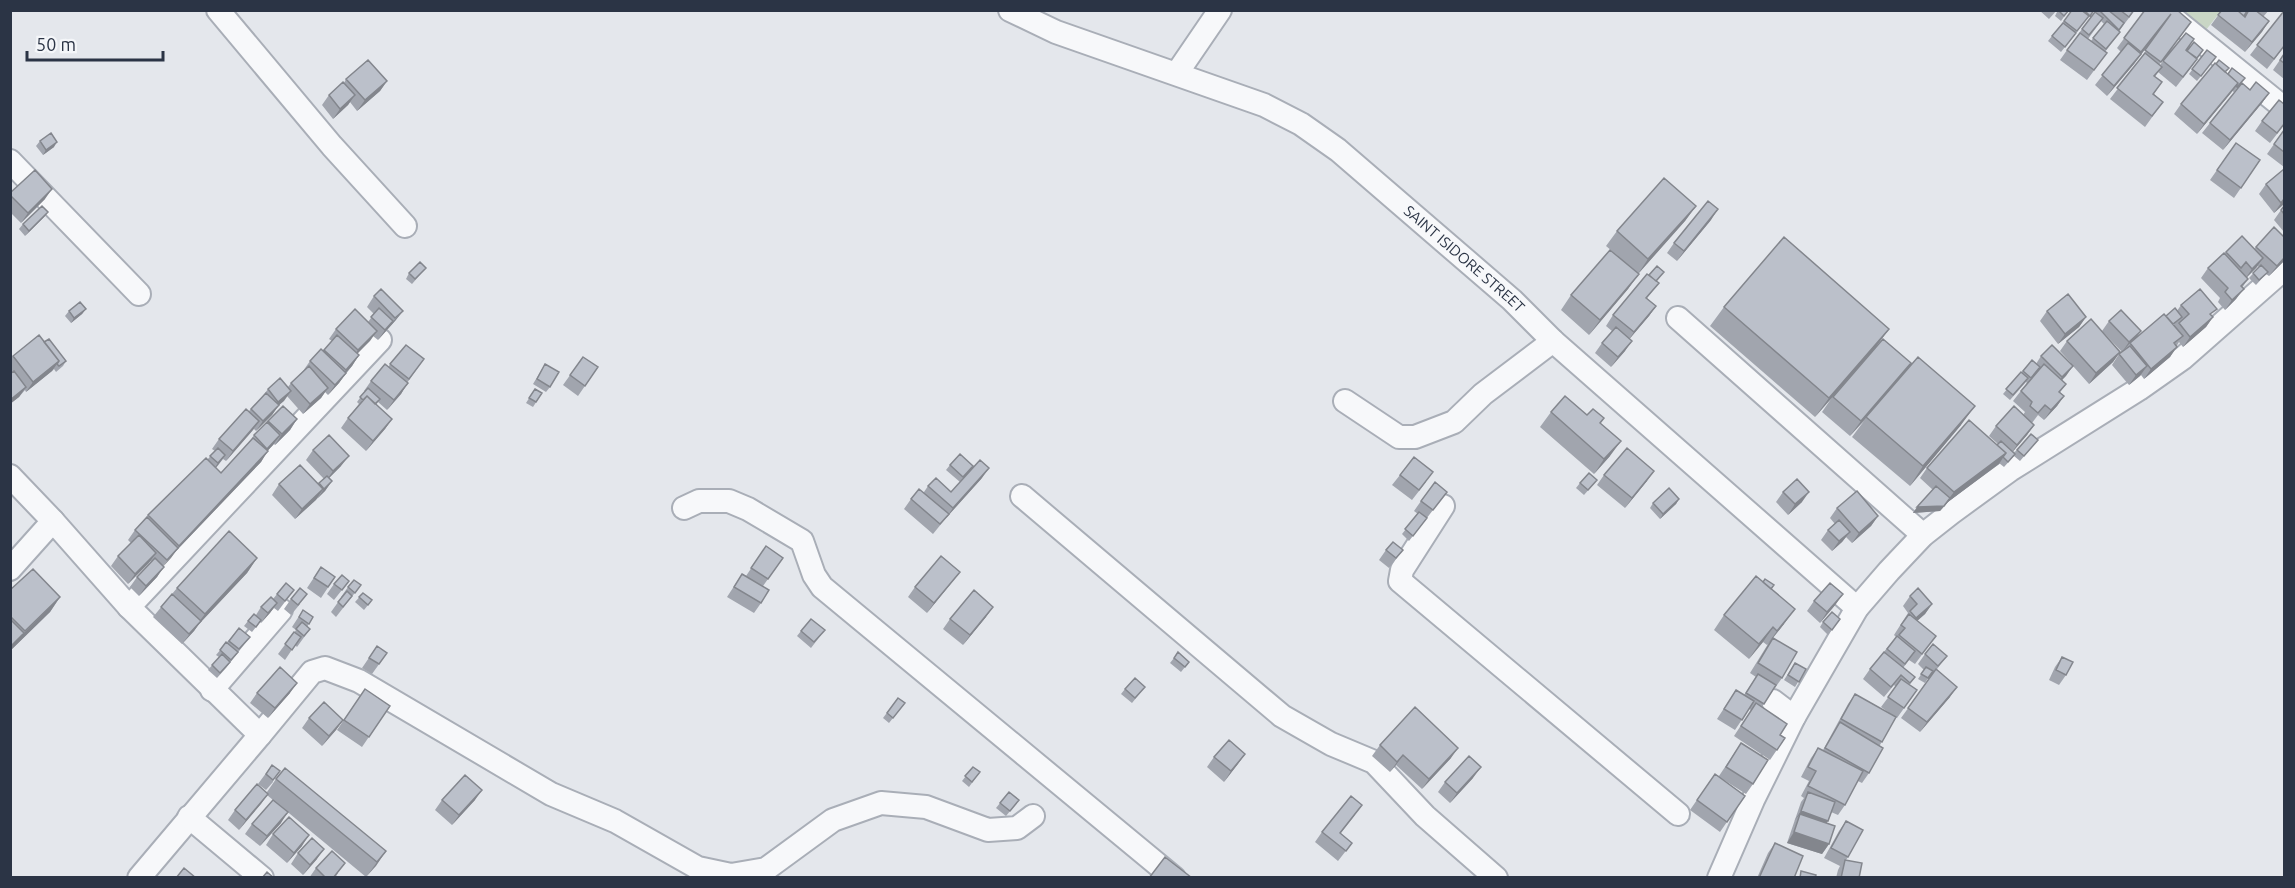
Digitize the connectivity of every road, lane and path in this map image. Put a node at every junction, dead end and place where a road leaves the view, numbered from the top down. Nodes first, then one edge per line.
1 (218, 10) edge
2 (1010, 10) edge
3 (1220, 10) edge
4 (2163, 10) edge
5 (1177, 73) junction
6 (2284, 108) edge
7 (10, 161) edge
8 (405, 226) dead end
9 (2284, 269) edge
10 (139, 294) dead end
11 (1678, 318) dead end
12 (380, 340) dead end
13 (1553, 341) junction
14 (1345, 401) dead end
15 (10, 476) edge
16 (1022, 496) dead end
17 (1443, 506) edge
18 (684, 508) dead end
19 (53, 521) junction
20 (1923, 535) junction
21 (10, 568) edge
22 (129, 607) junction
23 (1857, 608) junction
24 (281, 610) edge
25 (212, 690) junction
26 (1773, 701) edge
27 (1794, 717) junction
28 (260, 735) junction
29 (1678, 814) dead end
30 (1033, 816) dead end
31 (189, 818) junction
32 (139, 878) edge
33 (261, 878) edge
34 (1174, 878) edge
35 (1496, 878) edge
36 (1719, 878) edge

1 - 8 street
2 - 5 street, SAINT ISIDORE STREET
3 - 5 street
4 - 6 street
5 - 13 street, SAINT ISIDORE STREET
7 - 10 street
9 - 20 street
11 - 20 street
12 - 22 street
13 - 14 street
13 - 23 street, SAINT ISIDORE STREET
15 - 19 street
16 - 35 street
17 - 29 street
18 - 34 street
19 - 21 street
19 - 22 street
20 - 23 street
22 - 25 street
23 - 27 street
24 - 25 street
25 - 28 street
26 - 27 street
27 - 36 street
28 - 30 street
28 - 31 street
31 - 32 street
31 - 33 street

